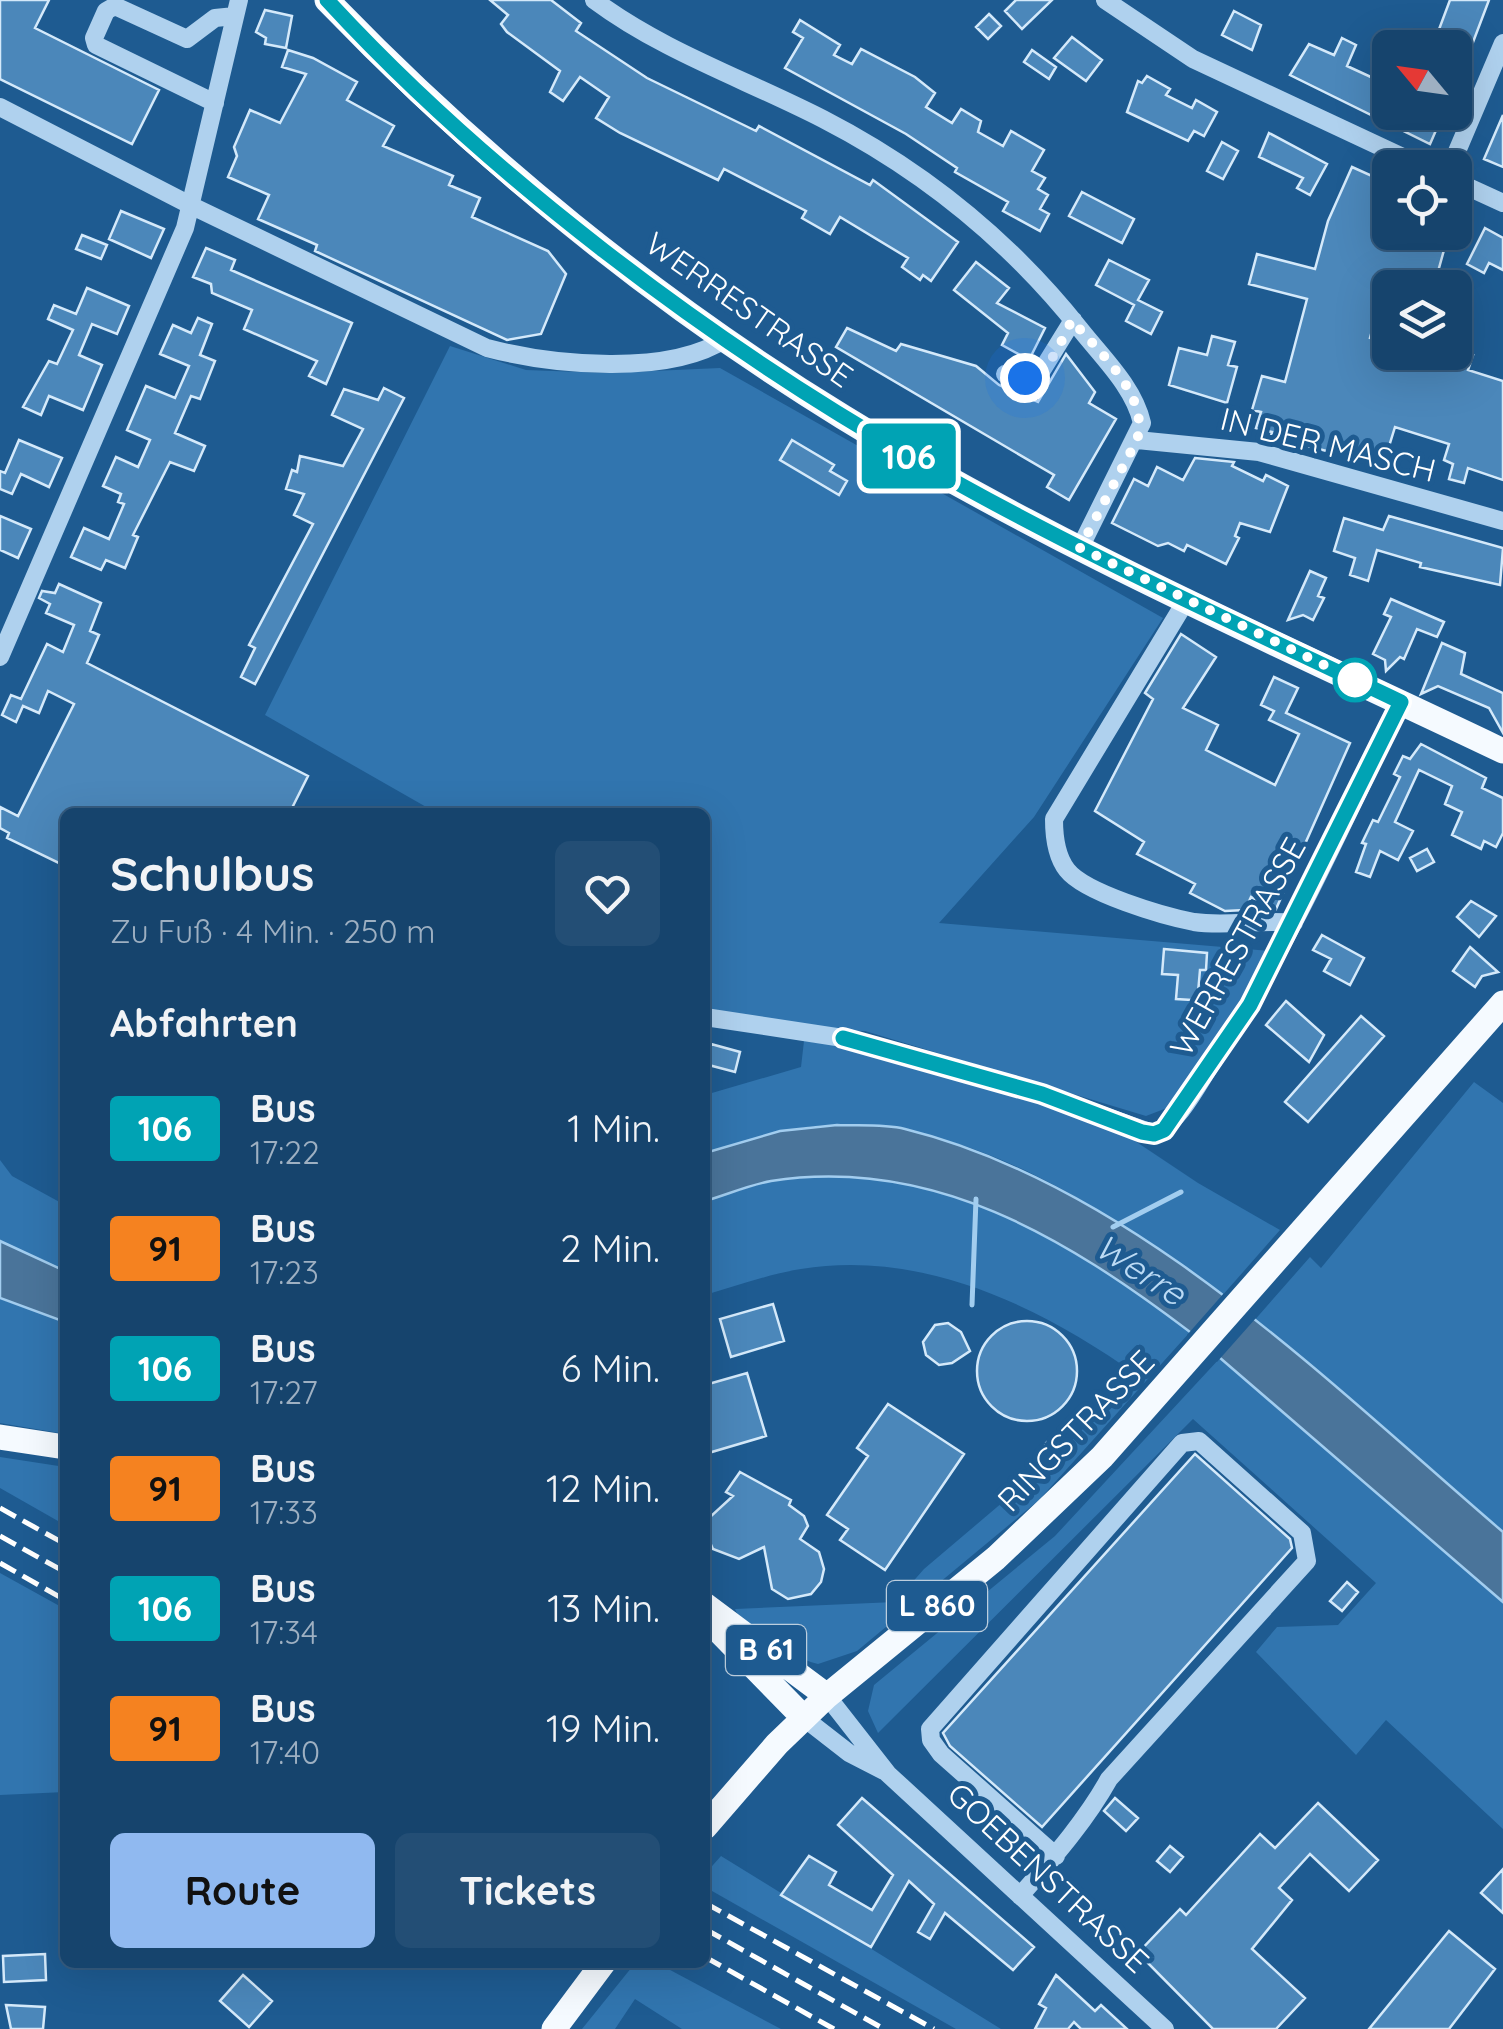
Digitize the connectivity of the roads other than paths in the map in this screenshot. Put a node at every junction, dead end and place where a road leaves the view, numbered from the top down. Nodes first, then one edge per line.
1 (207, 0) edge
2 (327, 0) edge
3 (594, 0) edge
4 (1105, 0) edge
5 (115, 3) edge
6 (237, 8) edge
7 (215, 18) junction
8 (1503, 43) edge
9 (215, 103) junction
10 (0, 107) edge
11 (1388, 150) edge
12 (1458, 150) edge
13 (1472, 188) edge
14 (1503, 204) edge
15 (192, 206) junction
16 (1072, 320) junction
17 (727, 338) junction
18 (1004, 374) dead end
19 (1137, 440) junction
20 (1503, 521) edge
21 (1080, 548) junction
22 (1187, 599) junction
23 (0, 657) edge
24 (1401, 702) junction
25 (1503, 751) edge
26 (1294, 923) junction
27 (1503, 1003) edge
28 (710, 1018) edge
29 (0, 1437) edge
30 (60, 1446) edge
31 (710, 1608) edge
32 (710, 1622) edge
33 (827, 1696) junction
34 (804, 1718) junction
35 (888, 1774) junction
36 (710, 1821) edge
37 (1056, 1856) junction
38 (1020, 1896) junction
39 (600, 1968) edge
40 (554, 2029) edge
41 (1164, 2029) edge

1 - 7 street
2 - 17 main road, WERRESTRASSE
3 - 16 street
4 - 11 street
5 - 7 street
5 - 9 street
6 - 7 street
6 - 9 street
8 - 12 street
9 - 15 street
10 - 15 street
13 - 14 street
15 - 17 street
15 - 23 street
16 - 18 street
16 - 19 street
17 - 21 main road, WERRESTRASSE
19 - 20 street, IN DER MASCH
19 - 21 street
21 - 22 main road, WERRESTRASSE
22 - 24 main road, WERRESTRASSE
22 - 26 street
24 - 25 main road, WERRESTRASSE
24 - 26 street, WERRESTRASSE
26 - 28 street, WERRESTRASSE
27 - 33 main road, RINGSTRASSE / L 860
29 - 30 main road
31 - 33 main road, GOEBENSTRASSE / B 61
32 - 34 main road, GOEBENSTRASSE / B 61
33 - 34 main road, RINGSTRASSE / L 860
33 - 35 street, GOEBENSTRASSE
34 - 35 street, GOEBENSTRASSE
34 - 36 main road, RINGSTRASSE / B 61
35 - 38 street, GOEBENSTRASSE
37 - 37 street
37 - 38 street
38 - 41 street, GOEBENSTRASSE
39 - 40 main road

